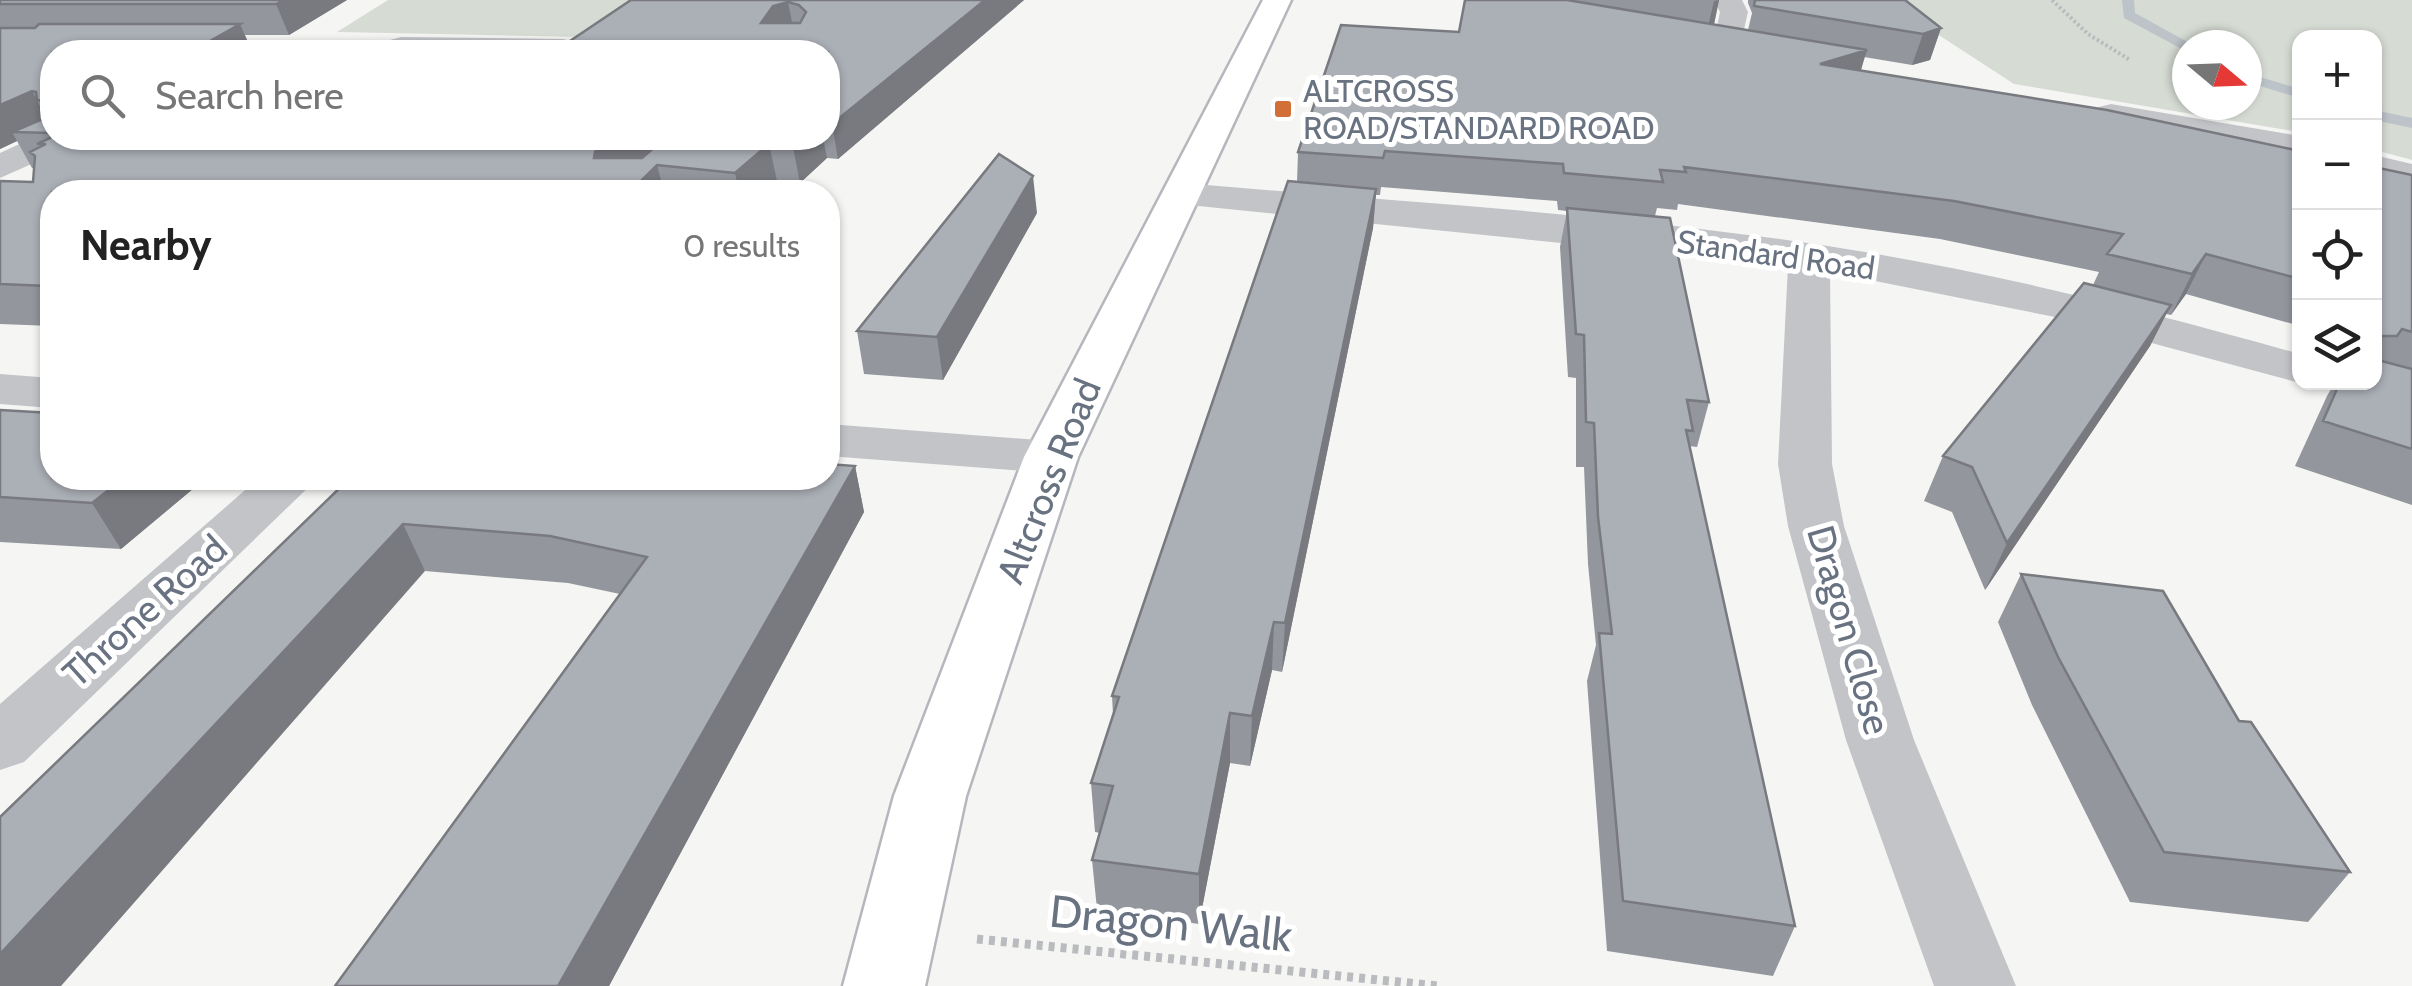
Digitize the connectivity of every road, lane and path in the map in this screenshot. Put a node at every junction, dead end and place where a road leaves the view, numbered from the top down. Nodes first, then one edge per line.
1 (1277, 0) edge
2 (1728, 0) edge
3 (2052, 0) edge
4 (1748, 51) edge
5 (2132, 61) dead end
6 (2090, 110) edge
7 (40, 147) edge
8 (2292, 147) edge
9 (0, 167) edge
10 (2382, 168) edge
11 (2412, 175) edge
12 (1183, 196) junction
13 (1809, 257) junction
14 (2292, 367) edge
15 (0, 390) edge
16 (40, 392) edge
17 (840, 441) edge
18 (1051, 457) junction
19 (278, 490) edge
20 (0, 744) edge
21 (897, 930) junction
22 (884, 986) edge
23 (1438, 986) edge
24 (1975, 986) edge

1 - 12 street, Altcross Road
2 - 4 street
3 - 5 path
6 - 8 street
7 - 9 street
10 - 11 street
12 - 13 street, Standard Road
12 - 18 street, Altcross Road
13 - 14 street, Standard Road
13 - 24 street, Dragon Close
15 - 16 street
17 - 18 street
18 - 21 street, Altcross Road
19 - 20 street, Throne Road
21 - 22 street, Altcross Road
21 - 23 path, Dragon Walk

